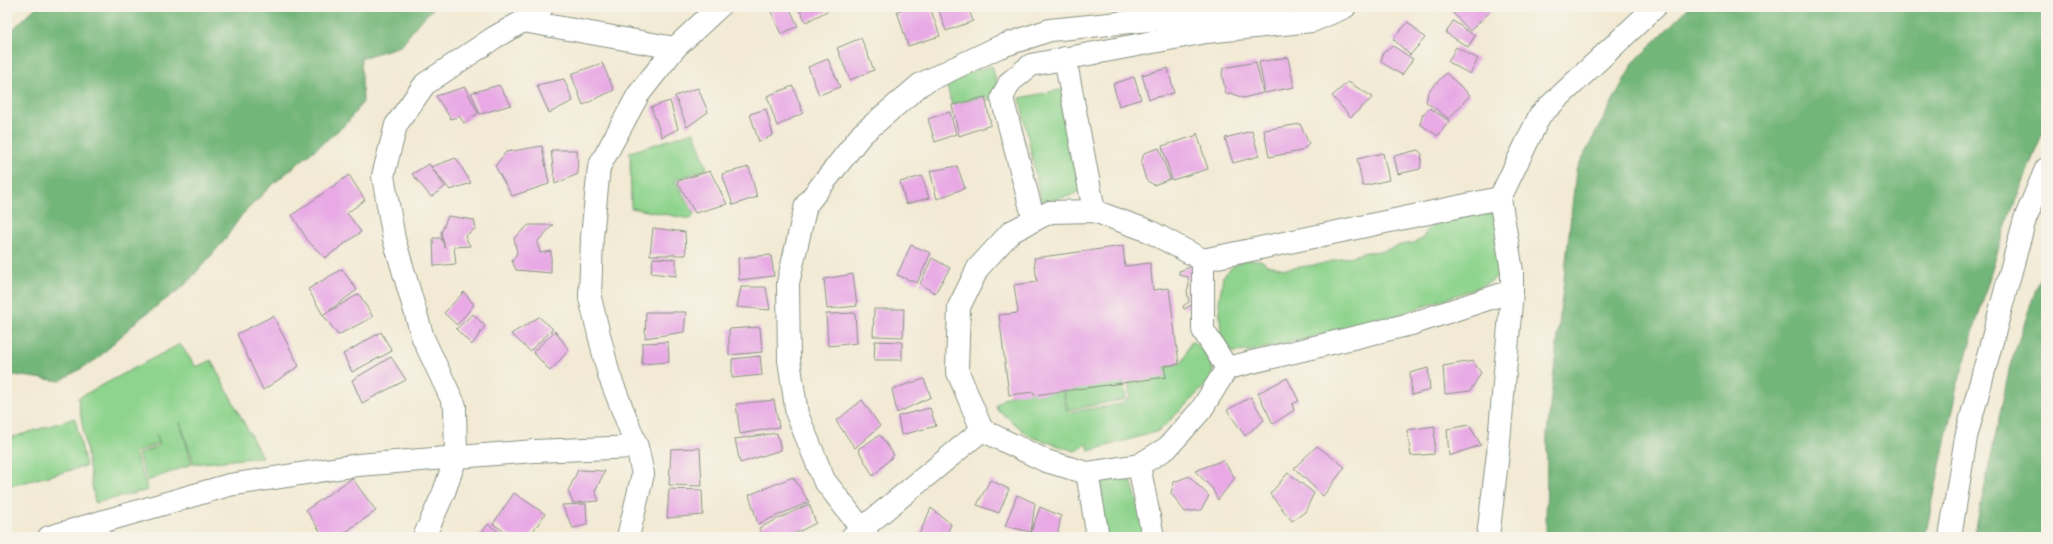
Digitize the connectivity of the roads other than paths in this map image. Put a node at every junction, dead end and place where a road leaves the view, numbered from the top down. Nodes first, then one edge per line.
1 (542, 7) edge
2 (719, 7) edge
3 (1278, 7) edge
4 (1345, 7) edge
5 (1655, 7) edge
6 (523, 21) junction
7 (675, 48) junction
8 (1065, 58) junction
9 (2046, 169) edge
10 (1500, 198) junction
11 (1094, 211) junction
12 (1034, 220) junction
13 (1203, 260) junction
14 (1512, 291) junction
15 (1227, 368) junction
16 (982, 430) junction
17 (637, 447) junction
18 (456, 457) junction
19 (1139, 465) junction
20 (1087, 474) junction
21 (860, 535) edge
22 (49, 537) edge
23 (424, 537) edge
24 (628, 537) edge
25 (1098, 537) edge
26 (1153, 537) edge
27 (1488, 537) edge
28 (1950, 537) edge

1 - 6 street
2 - 7 street
3 - 21 street
4 - 8 street
5 - 10 street
6 - 7 street
6 - 18 street
7 - 17 street
8 - 11 street
8 - 12 street
9 - 28 street
10 - 13 street
10 - 14 street
11 - 12 street
11 - 13 street
12 - 16 street
13 - 15 street
14 - 15 street
14 - 27 street
15 - 19 street
16 - 20 street
16 - 21 street
17 - 18 street
17 - 24 street
18 - 22 street
18 - 23 street
19 - 20 street
19 - 26 street
20 - 25 street

